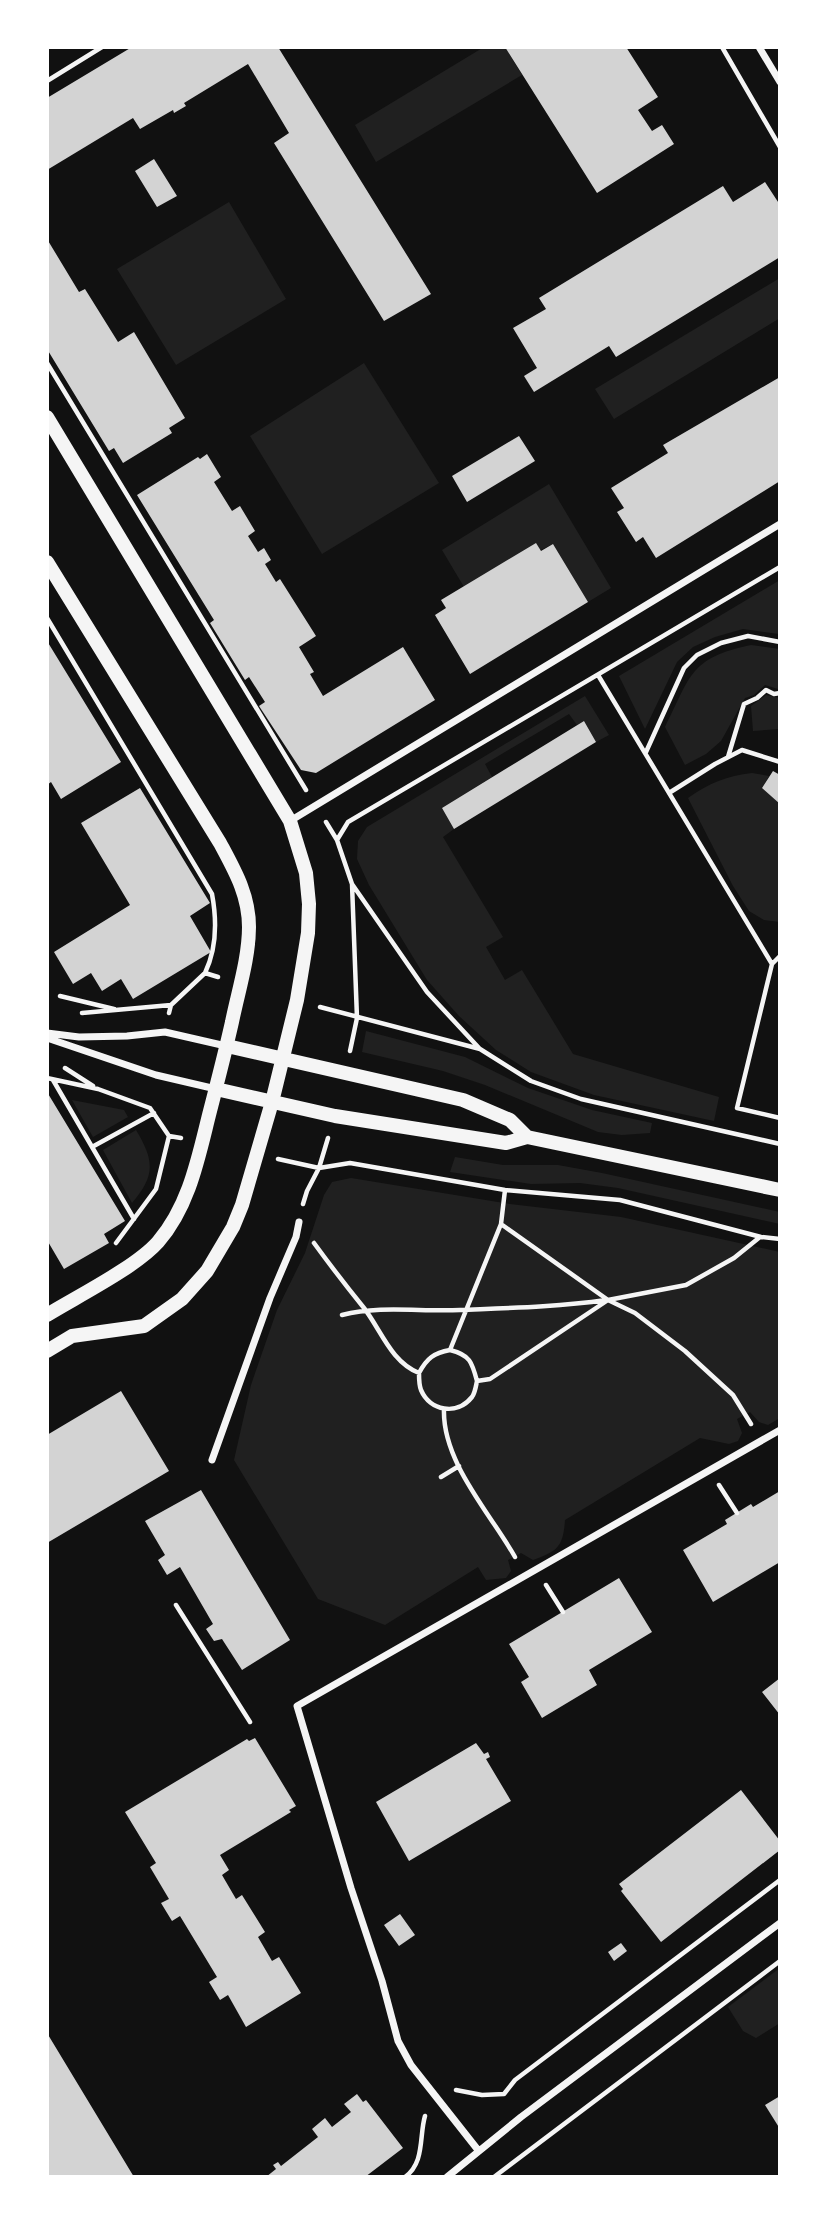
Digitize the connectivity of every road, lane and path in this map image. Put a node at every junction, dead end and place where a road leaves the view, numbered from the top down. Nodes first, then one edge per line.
1 (102, 47) edge
2 (722, 47) edge
3 (759, 47) edge
4 (47, 81) edge
5 (780, 82) edge
6 (780, 147) edge
7 (47, 363) edge
8 (47, 417) edge
9 (780, 524) edge
10 (47, 562) edge
11 (780, 567) edge
12 (47, 618) edge
13 (780, 642) edge
14 (598, 675) junction
15 (780, 693) edge
16 (645, 753) junction
17 (727, 757) junction
18 (780, 762) edge
19 (669, 793) junction
20 (316, 807) junction
21 (290, 821) junction
22 (337, 840) junction
23 (352, 884) junction
24 (780, 956) edge
25 (772, 964) junction
26 (205, 973) dead end
27 (60, 996) dead end
28 (171, 1005) dead end
29 (47, 1033) edge
30 (47, 1038) edge
31 (227, 1046) junction
32 (480, 1049) junction
33 (282, 1058) junction
34 (54, 1061) dead end
35 (50, 1079) edge
36 (98, 1089) junction
37 (216, 1089) junction
38 (272, 1102) junction
39 (152, 1110) junction
40 (780, 1118) edge
41 (527, 1137) junction
42 (780, 1144) edge
43 (92, 1147) junction
44 (505, 1190) junction
45 (780, 1190) edge
46 (134, 1219) junction
47 (299, 1222) junction
48 (501, 1224) junction
49 (761, 1237) junction
50 (780, 1240) edge
51 (106, 1249) dead end
52 (608, 1300) junction
53 (365, 1309) junction
54 (467, 1310) junction
55 (47, 1315) edge
56 (342, 1315) dead end
57 (450, 1350) junction
58 (47, 1351) edge
59 (419, 1373) junction
60 (477, 1381) junction
61 (444, 1409) junction
62 (780, 1430) edge
63 (761, 1440) junction
64 (212, 1460) dead end
65 (459, 1466) junction
66 (709, 1470) junction
67 (441, 1477) dead end
68 (737, 1513) dead end
69 (536, 1569) junction
70 (525, 1575) junction
71 (176, 1605) dead end
72 (563, 1612) dead end
73 (250, 1722) dead end
74 (780, 1880) edge
75 (780, 1923) edge
76 (780, 1961) edge
77 (434, 2096) junction
78 (478, 2150) junction
79 (405, 2177) edge
80 (447, 2177) edge
81 (494, 2177) edge

1 - 4 path
2 - 6 path
3 - 5 street
7 - 20 path
8 - 21 main road
9 - 20 street
10 - 31 main road
11 - 14 path
12 - 26 path
13 - 16 path
14 - 16 path
14 - 22 path
15 - 17 path
16 - 19 path
17 - 18 path
17 - 19 path
19 - 25 path
20 - 21 street
20 - 22 path
21 - 33 main road
22 - 23 path
23 - 32 path
23 - 32 path
24 - 25 path
25 - 40 path
27 - 28 path
29 - 31 street
30 - 37 street
31 - 33 main road
31 - 37 main road
32 - 42 path
33 - 38 main road
33 - 41 main road
34 - 36 path
35 - 36 path
35 - 43 path
36 - 39 path
37 - 38 main road
37 - 55 main road
38 - 41 main road
38 - 58 main road
39 - 43 path
39 - 46 path
41 - 45 main road
43 - 46 path
44 - 47 path
44 - 48 path
44 - 49 path
46 - 51 path
47 - 53 path
47 - 64 street
48 - 52 path
48 - 54 path
49 - 50 path
49 - 52 path
52 - 54 path
52 - 60 path
52 - 63 path
53 - 54 path
53 - 56 path
53 - 59 path
54 - 57 path
57 - 59 path
57 - 60 path
59 - 61 path
60 - 61 path
61 - 65 path
62 - 63 street
63 - 66 street
65 - 67 path
65 - 70 path
66 - 68 path
66 - 69 street
69 - 70 street
69 - 72 path
70 - 77 street
71 - 73 path
74 - 77 path
75 - 78 street
76 - 81 path
77 - 78 street
77 - 79 path
78 - 80 street

